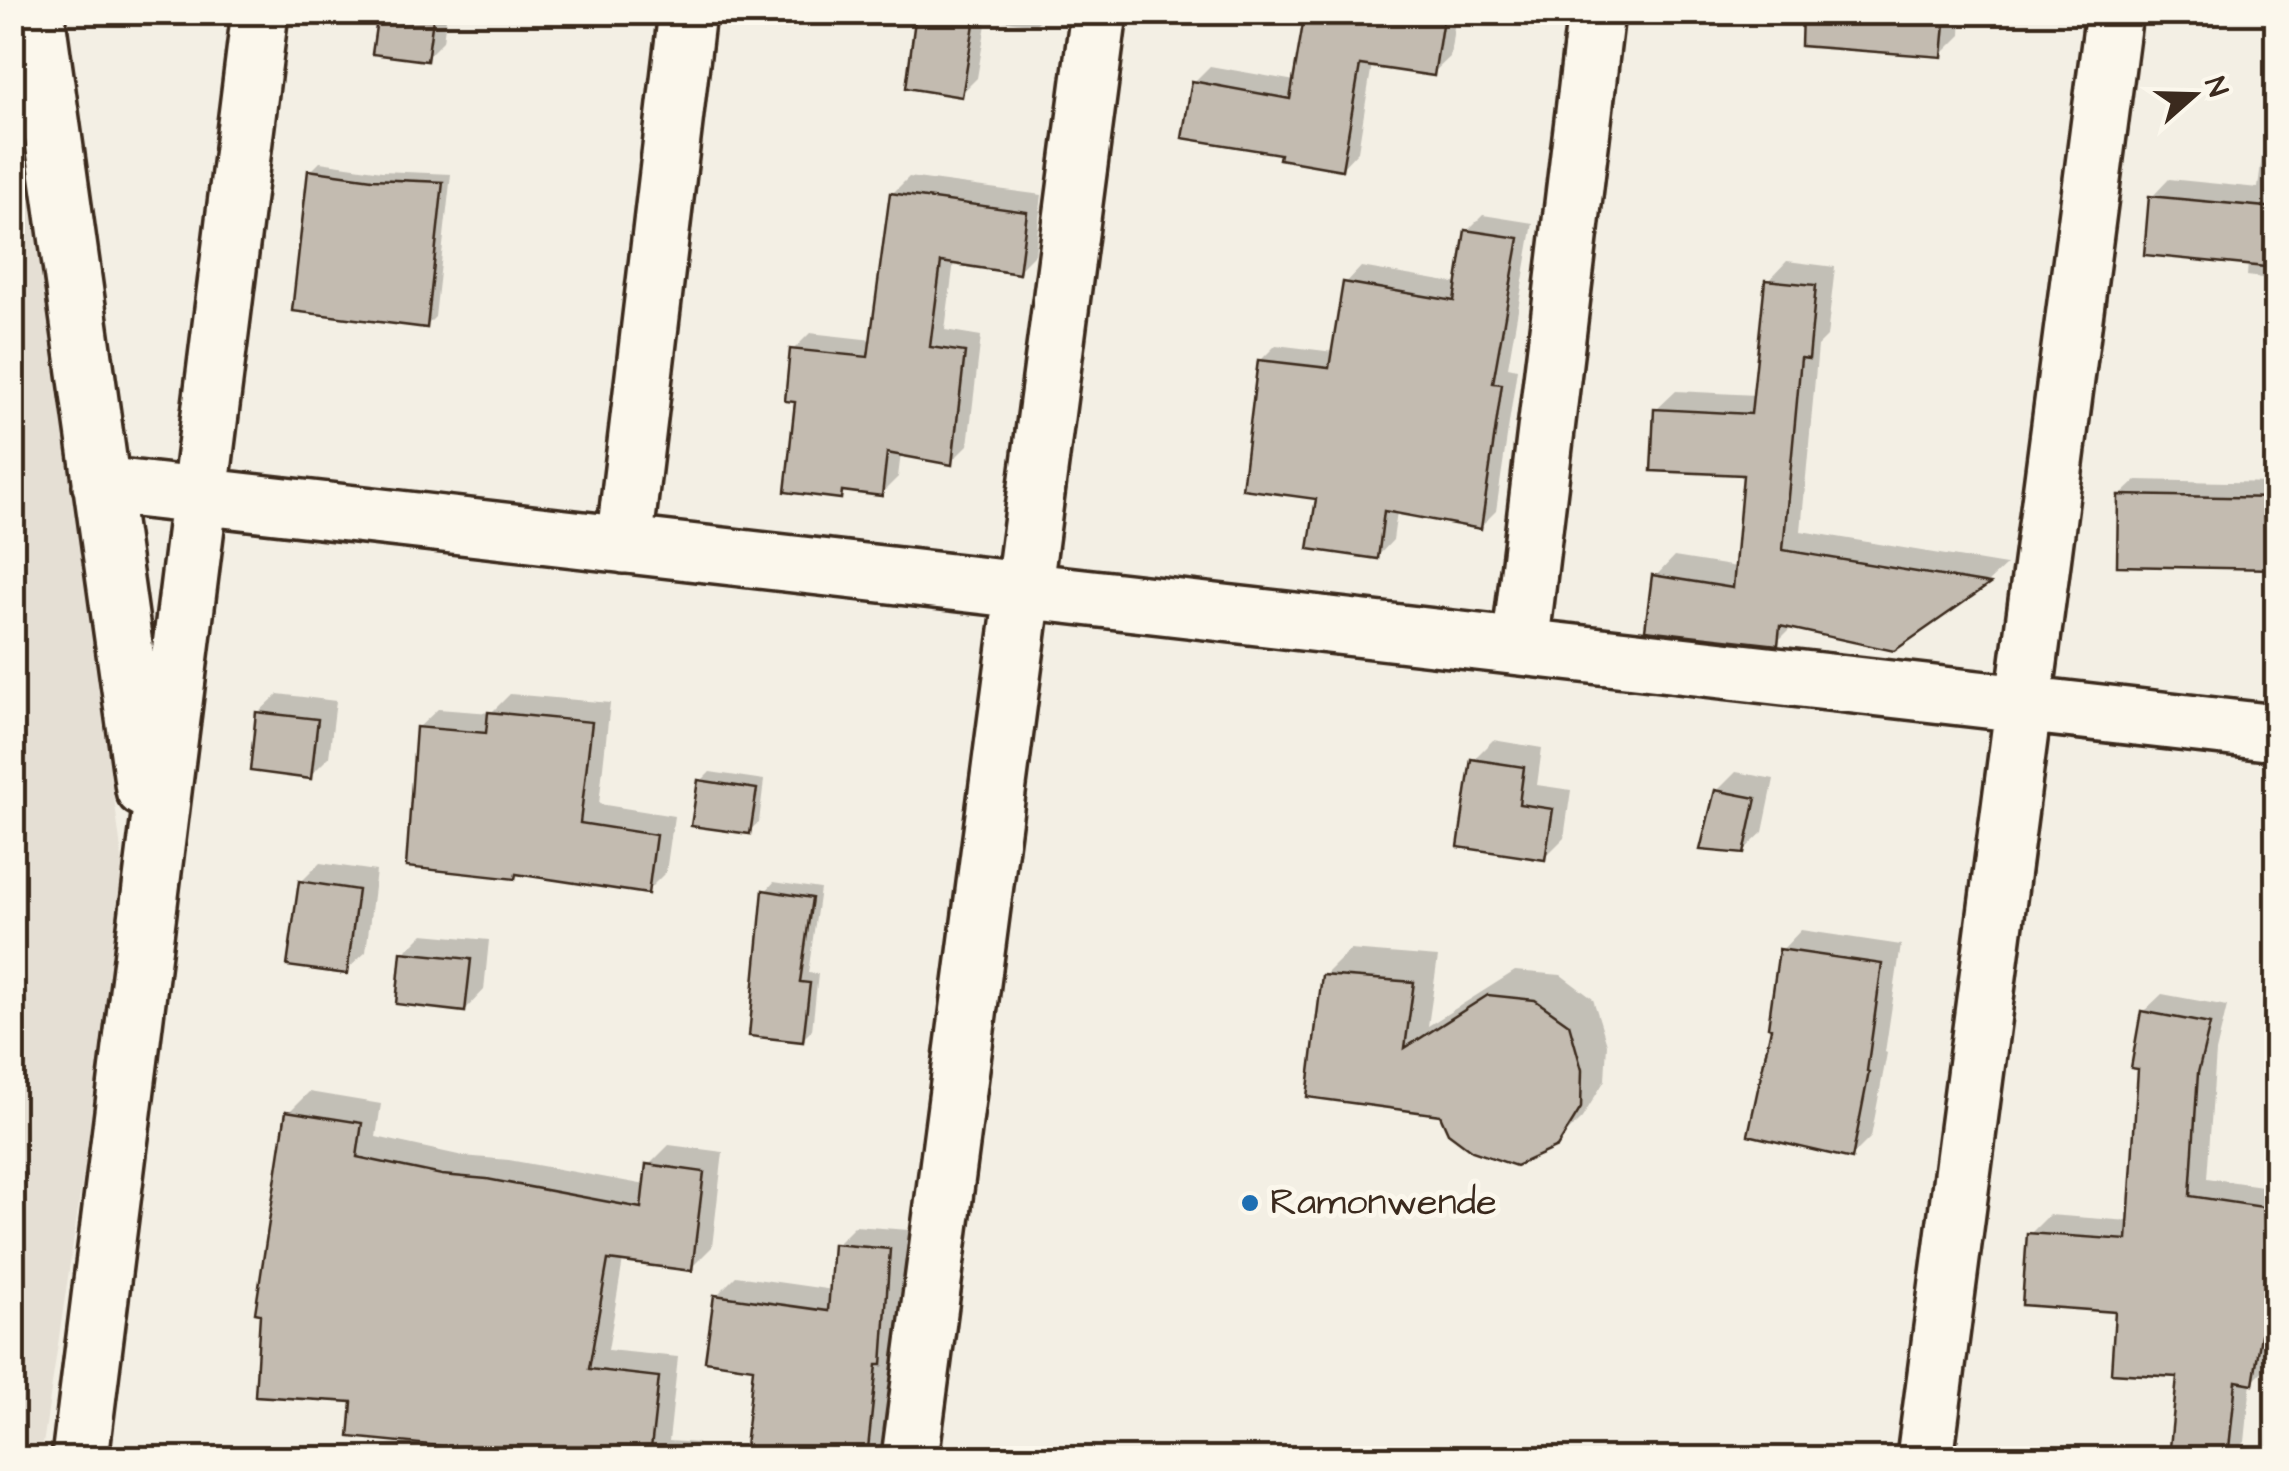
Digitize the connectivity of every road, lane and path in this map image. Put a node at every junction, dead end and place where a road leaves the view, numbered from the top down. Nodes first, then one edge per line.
1 (36, 12) edge
2 (260, 12) edge
3 (686, 12) edge
4 (1099, 12) edge
5 (1596, 12) edge
6 (2114, 12) edge
7 (102, 485) junction
8 (200, 497) junction
9 (624, 545) junction
10 (1024, 590) junction
11 (1520, 647) junction
12 (2023, 704) junction
13 (2276, 733) edge
14 (154, 861) junction
15 (80, 1458) edge
16 (910, 1458) edge
17 (1926, 1458) edge

1 - 7 street
2 - 8 street
3 - 9 street
4 - 10 street
5 - 11 street
6 - 12 street
7 - 8 street
7 - 14 street
8 - 9 street
8 - 14 street
9 - 10 street
10 - 11 street
10 - 16 street
11 - 12 street
12 - 13 street
12 - 17 street
14 - 15 street

